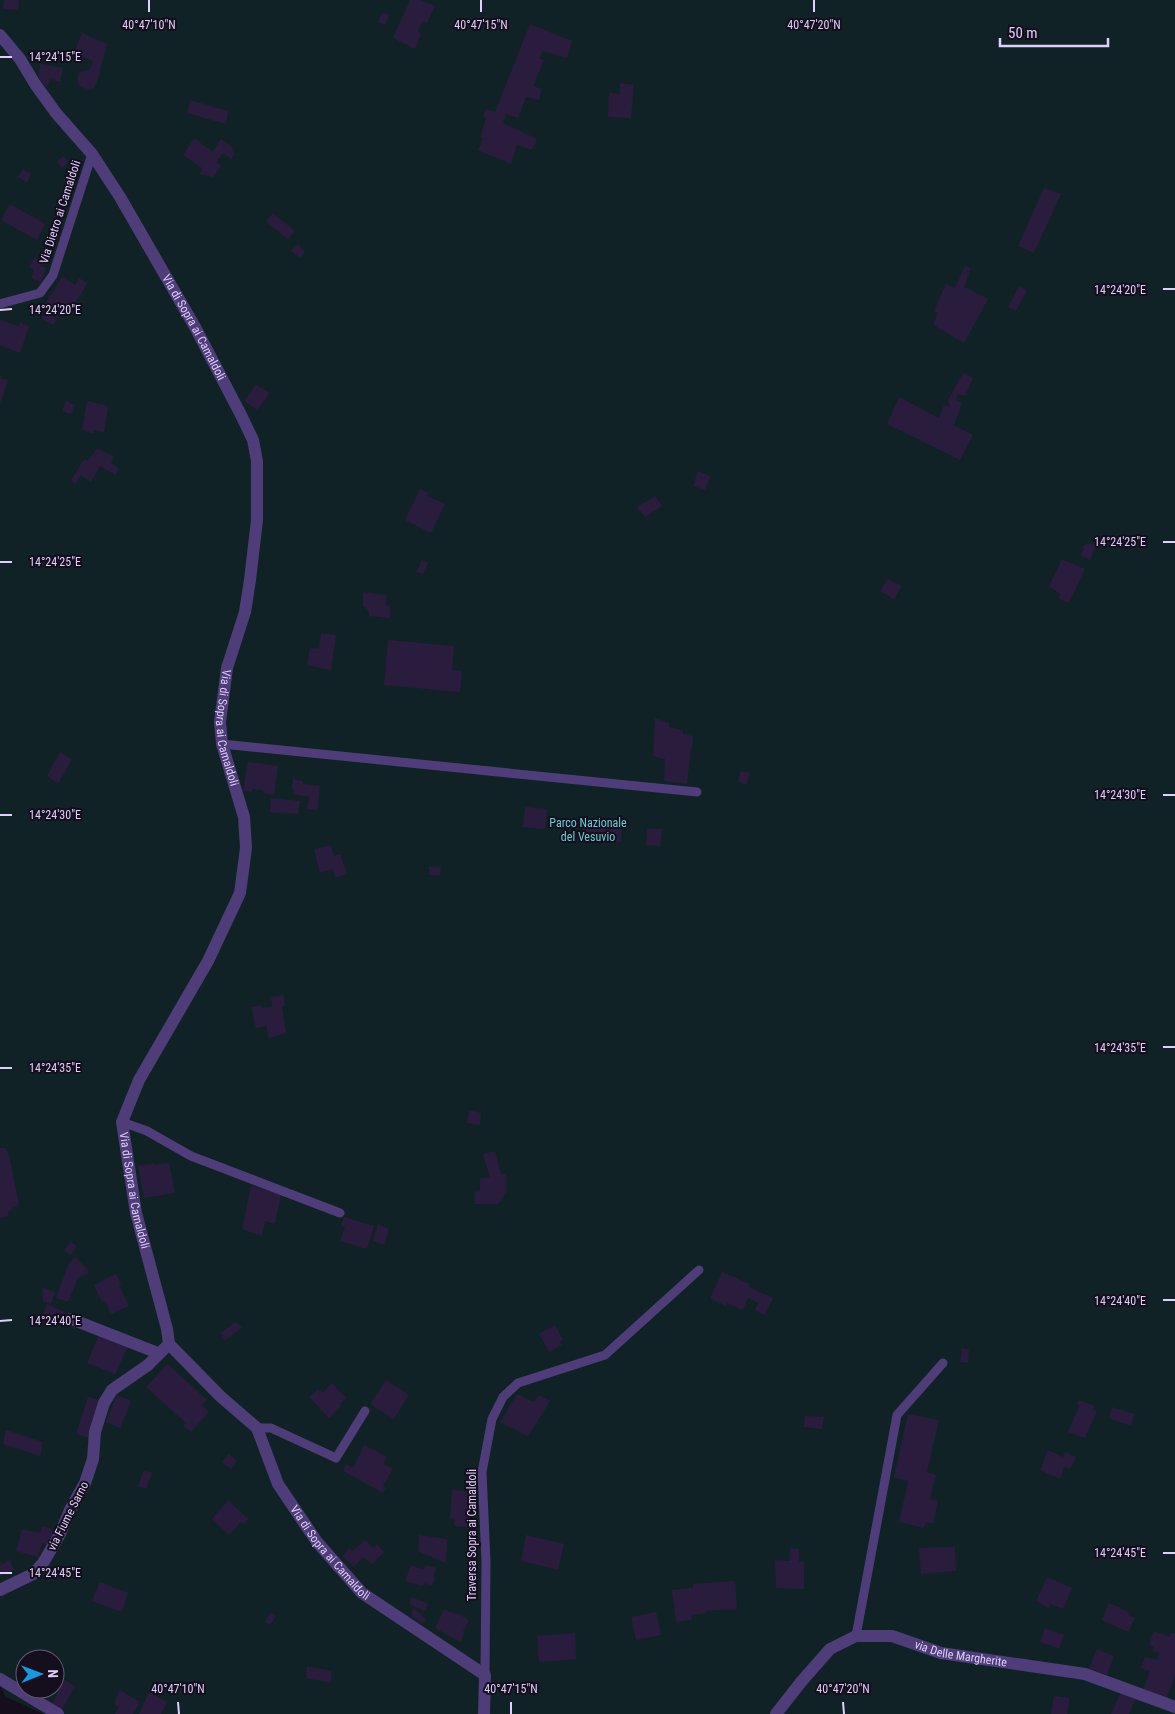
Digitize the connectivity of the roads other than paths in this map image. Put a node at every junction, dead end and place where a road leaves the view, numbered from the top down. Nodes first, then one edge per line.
1 (0, 35) edge
2 (92, 154) junction
3 (0, 304) edge
4 (222, 744) junction
5 (697, 792) dead end
6 (122, 1122) junction
7 (340, 1213) dead end
8 (699, 1270) dead end
9 (71, 1318) dead end
10 (168, 1344) junction
11 (158, 1353) junction
12 (943, 1363) dead end
13 (365, 1412) dead end
14 (257, 1428) junction
15 (0, 1590) edge
16 (856, 1636) junction
17 (485, 1675) junction
18 (0, 1679) edge
19 (1175, 1707) edge
20 (58, 1714) edge
21 (484, 1714) edge
22 (776, 1714) edge

1 - 2 street, Via di Sopra ai Camaldoli
2 - 3 lane, Via Dietro ai Camaldoli
2 - 4 street, Via di Sopra ai Camaldoli
4 - 5 lane
4 - 6 street, Via di Sopra ai Camaldoli
6 - 7 lane
6 - 10 street, Via di Sopra ai Camaldoli
8 - 17 lane, Traversa Sopra ai Camaldoli
9 - 11 street
10 - 11 street
10 - 14 street, Via di Sopra ai Camaldoli
11 - 15 street, via Fiume Sarno
12 - 16 lane
13 - 14 lane
14 - 17 street, Via di Sopra ai Camaldoli
16 - 19 street, via Delle Margherite
16 - 22 street, via Delle Margherite
17 - 21 street
18 - 20 street

